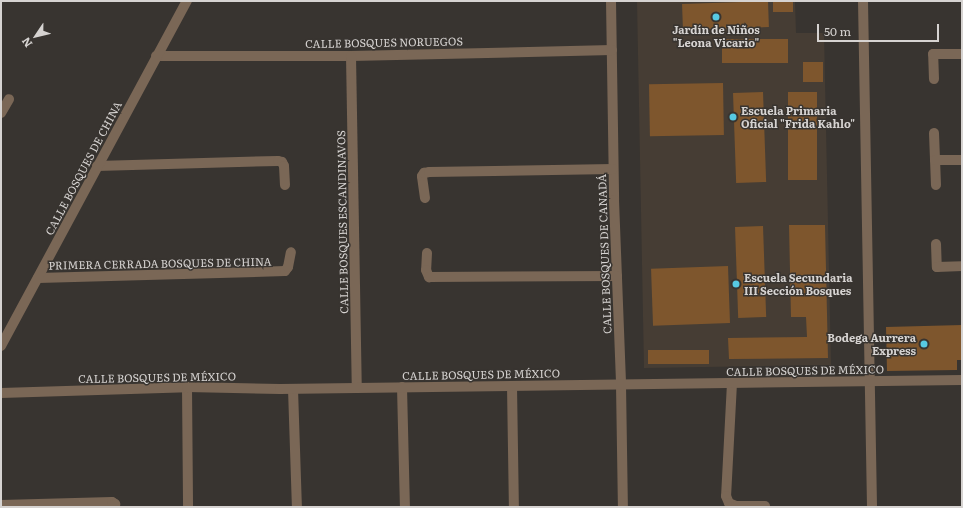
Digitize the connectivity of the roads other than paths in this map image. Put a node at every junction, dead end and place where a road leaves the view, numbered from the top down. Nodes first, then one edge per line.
1 (187, 1) edge
2 (611, 1) edge
3 (863, 1) edge
4 (612, 50) junction
5 (962, 54) edge
6 (156, 56) junction
7 (351, 56) junction
8 (934, 79) dead end
9 (9, 99) dead end
10 (1, 113) edge
11 (934, 133) dead end
12 (935, 160) junction
13 (962, 160) edge
14 (97, 166) junction
15 (613, 169) junction
16 (285, 185) dead end
17 (936, 185) dead end
18 (425, 198) dead end
19 (936, 244) dead end
20 (291, 252) dead end
21 (427, 253) dead end
22 (962, 266) edge
23 (617, 276) junction
24 (38, 278) junction
25 (1, 346) edge
26 (962, 380) edge
27 (870, 381) junction
28 (732, 383) junction
29 (621, 385) junction
30 (512, 386) junction
31 (187, 387) junction
32 (402, 387) junction
33 (357, 388) junction
34 (293, 389) junction
35 (1, 393) edge
36 (1, 505) edge
37 (765, 506) dead end
38 (115, 507) edge
39 (188, 507) edge
40 (297, 507) edge
41 (405, 507) edge
42 (514, 507) edge
43 (623, 507) edge
44 (872, 507) edge

1 - 6 street, CALLE BOSQUES DE CHINA
2 - 4 street, CALLE BOSQUES DE CANADÁ
3 - 27 street
4 - 7 street, CALLE BOSQUES NORUEGOS
4 - 15 street, CALLE BOSQUES DE CANADÁ
5 - 8 street
6 - 7 street, CALLE BOSQUES NORUEGOS
6 - 14 street, CALLE BOSQUES DE CHINA
7 - 33 street, CALLE BOSQUES ESCANDINAVOS
9 - 10 street
11 - 12 street
12 - 13 street
12 - 17 street
14 - 16 street
14 - 24 street, CALLE BOSQUES DE CHINA
15 - 18 street
15 - 23 street, CALLE BOSQUES DE CANADÁ
19 - 22 street
20 - 24 street, PRIMERA CERRADA BOSQUES DE CHINA
21 - 23 street
23 - 29 street, CALLE BOSQUES DE CANADÁ
24 - 25 street, CALLE BOSQUES DE CHINA
26 - 27 street, CALLE BOSQUES DE MÉXICO
27 - 28 street, CALLE BOSQUES DE MÉXICO
27 - 44 street
28 - 29 street, CALLE BOSQUES DE MÉXICO
28 - 37 street
29 - 30 street, CALLE BOSQUES DE MÉXICO
29 - 43 street, CALLE BOSQUES DE CANADÁ
30 - 32 street, CALLE BOSQUES DE MÉXICO
30 - 42 street
31 - 34 street, CALLE BOSQUES DE MÉXICO
31 - 35 street, CALLE BOSQUES DE MÉXICO
31 - 39 street
32 - 33 street, CALLE BOSQUES DE MÉXICO
32 - 41 street
33 - 34 street, CALLE BOSQUES DE MÉXICO
34 - 40 street
36 - 38 street

